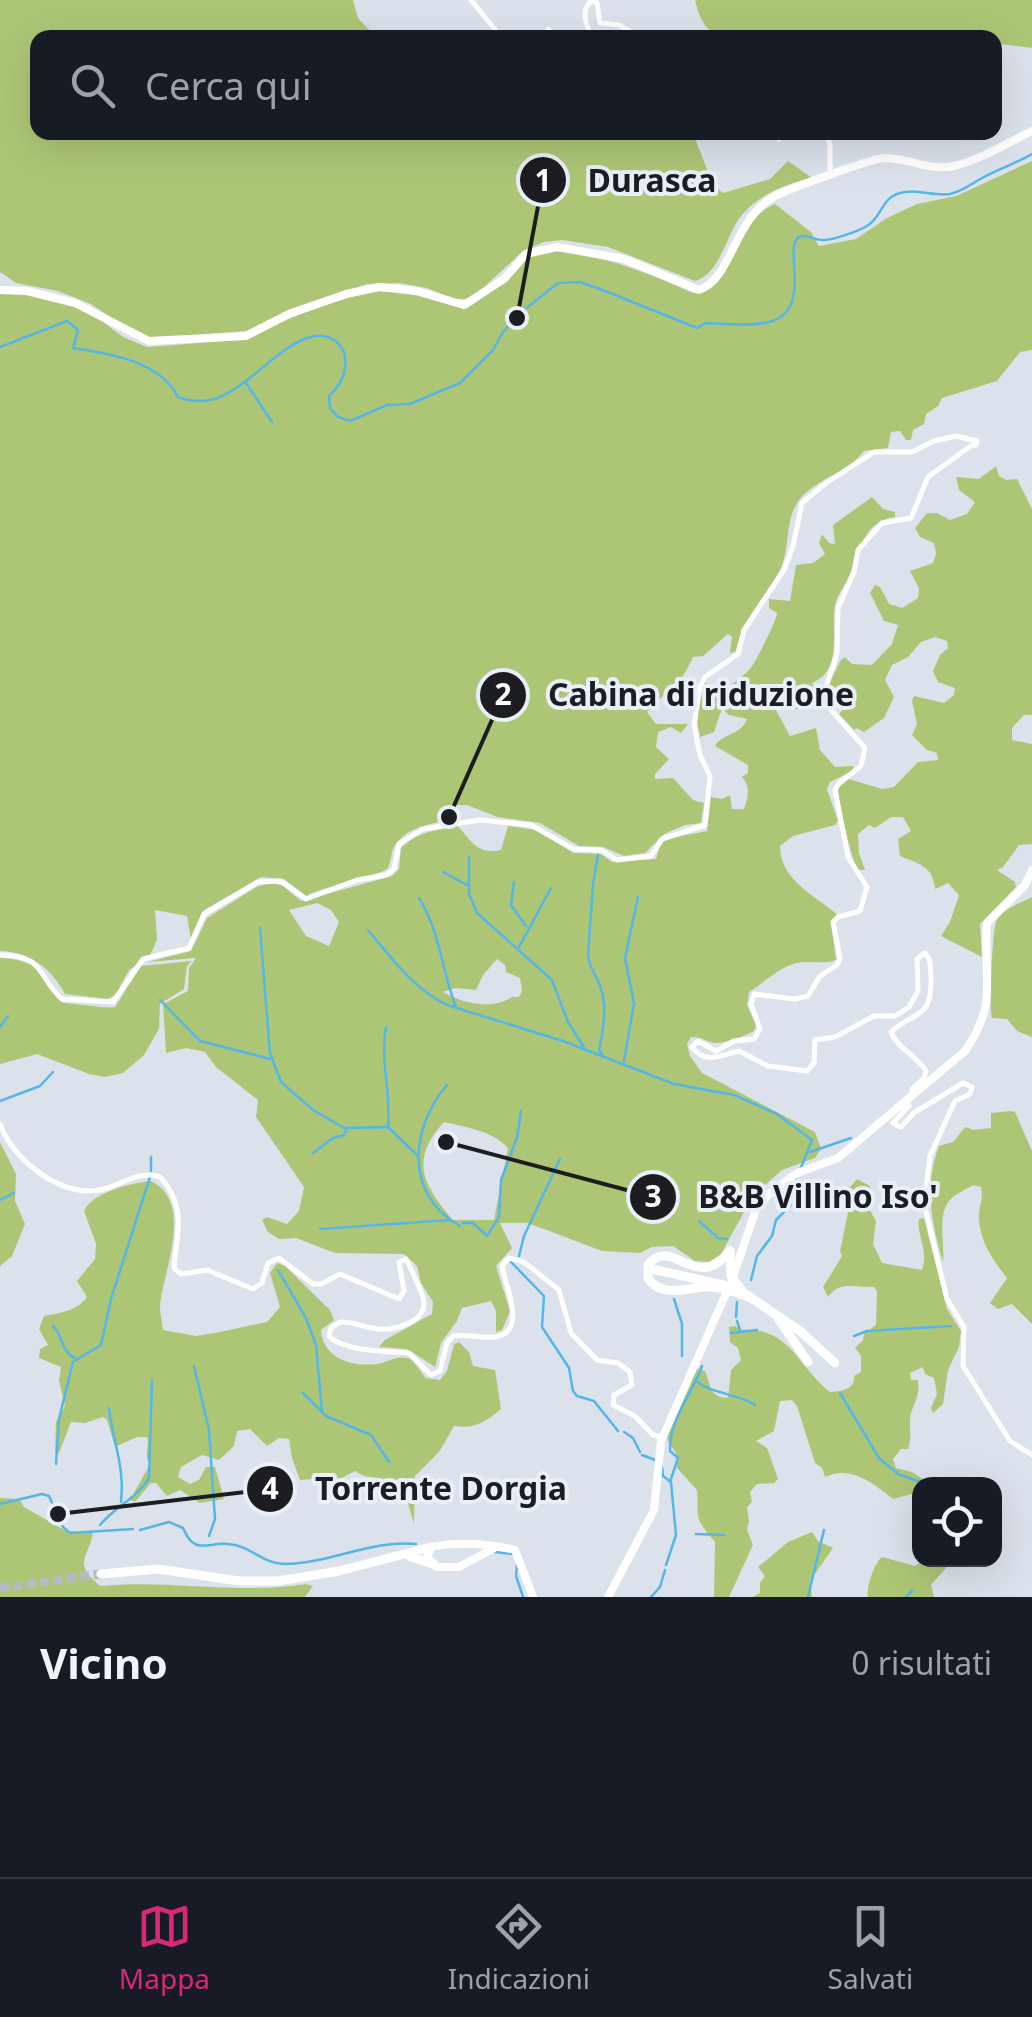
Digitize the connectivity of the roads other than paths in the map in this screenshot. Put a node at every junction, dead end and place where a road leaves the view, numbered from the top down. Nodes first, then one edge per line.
1 (471, 0) edge
2 (496, 30) edge
3 (590, 30) edge
4 (628, 30) edge
5 (1032, 132) edge
6 (829, 140) edge
7 (830, 177) junction
8 (0, 290) edge
9 (1032, 870) edge
10 (0, 955) edge
11 (910, 1097) junction
12 (0, 1124) edge
13 (730, 1251) junction
14 (652, 1268) dead end
15 (682, 1274) junction
16 (751, 1298) junction
17 (766, 1308) junction
18 (807, 1360) dead end
19 (836, 1364) dead end
20 (661, 1435) junction
21 (1032, 1455) edge
22 (469, 1543) junction
23 (496, 1546) junction
24 (431, 1547) junction
25 (401, 1556) junction
26 (476, 1559) junction
27 (432, 1564) junction
28 (101, 1574) tunnel mouth
29 (533, 1597) edge
30 (608, 1597) edge

1 - 2 street
3 - 4 street
5 - 7 main road
6 - 7 street
7 - 8 main road
9 - 11 main road
10 - 11 street
11 - 20 main road
11 - 21 street
12 - 20 street
13 - 15 highway
13 - 16 highway
13 - 16 highway
14 - 15 highway
15 - 16 highway
16 - 17 highway
17 - 18 highway
17 - 19 highway
20 - 30 main road
22 - 23 main road
22 - 24 main road
22 - 26 main road
23 - 26 main road
23 - 29 main road
24 - 25 highway
24 - 27 main road
25 - 27 highway
25 - 28 highway
26 - 27 main road

